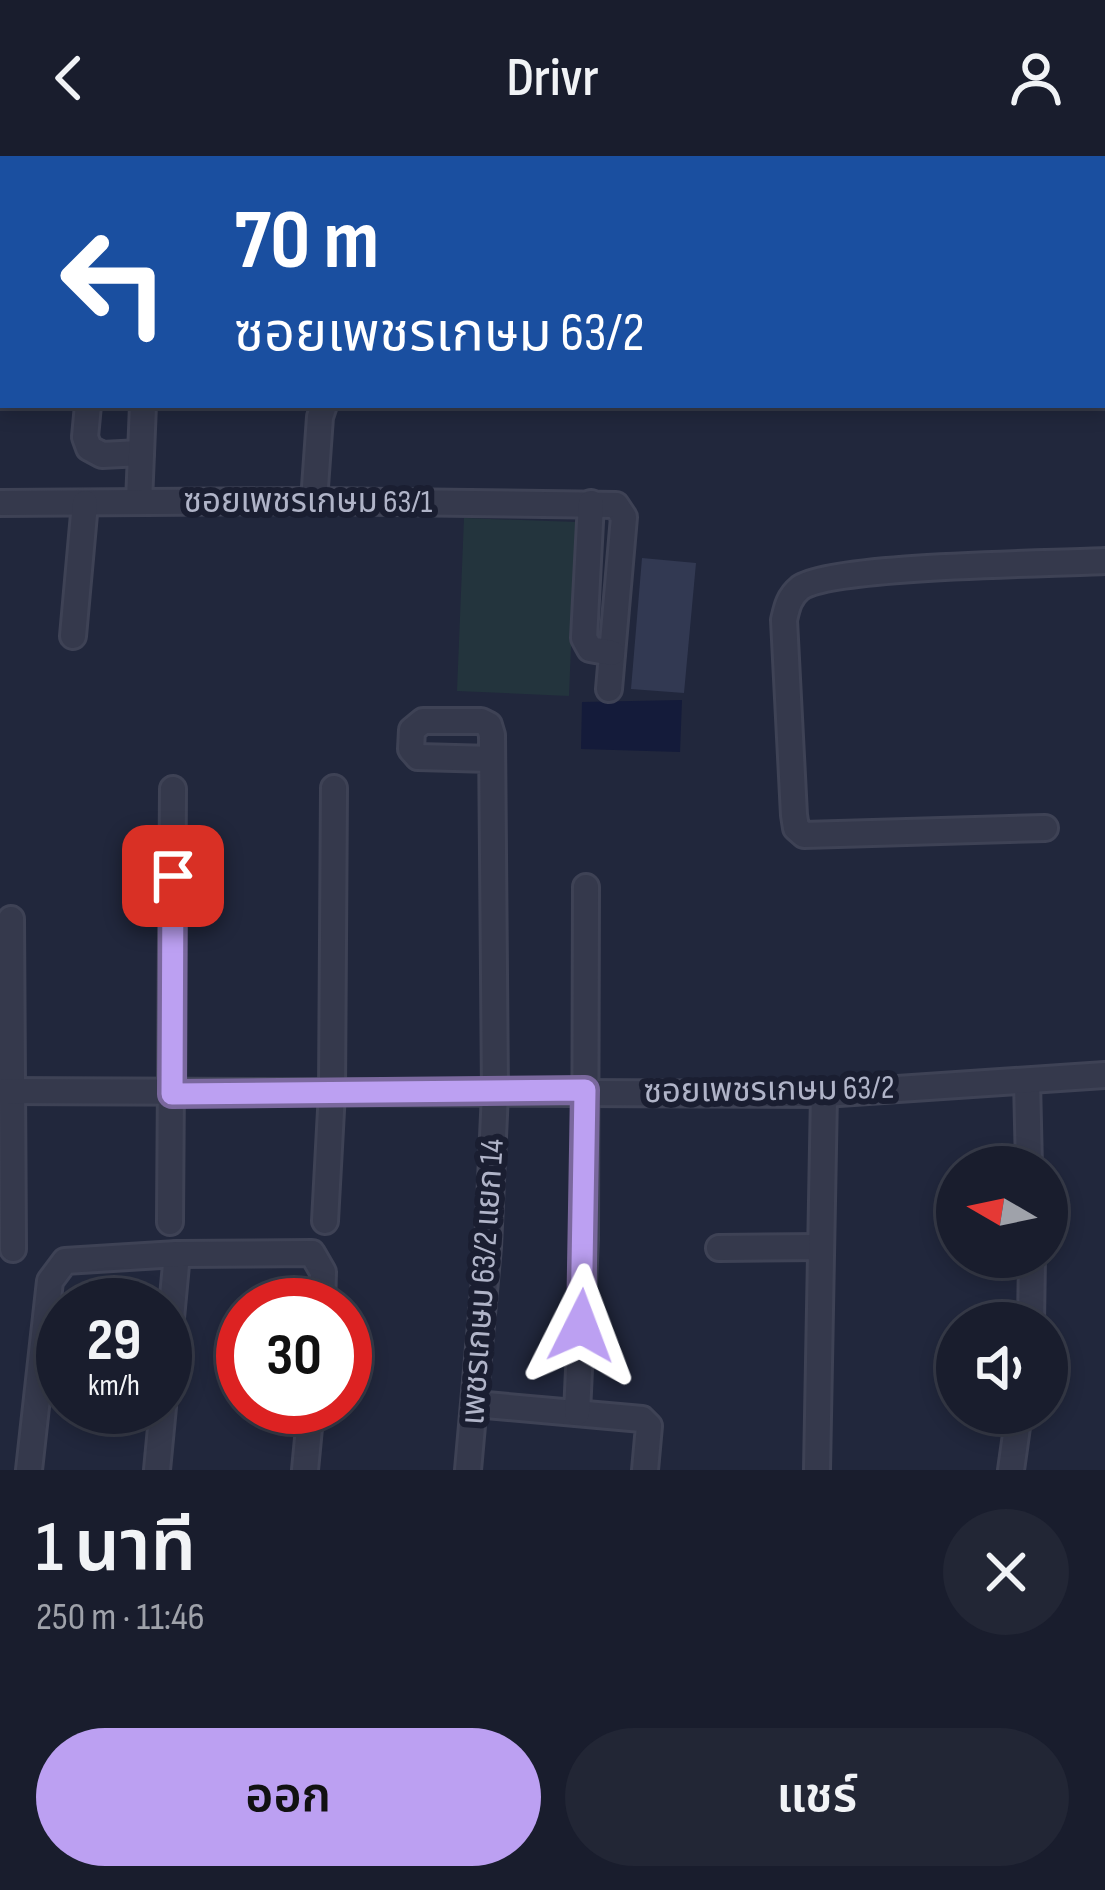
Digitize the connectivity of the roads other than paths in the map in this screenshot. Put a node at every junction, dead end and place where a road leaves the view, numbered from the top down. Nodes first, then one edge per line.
1 (88, 408) edge
2 (143, 408) edge
3 (323, 408) edge
4 (141, 454) junction
5 (314, 501) junction
6 (85, 502) junction
7 (139, 502) junction
8 (0, 503) edge
9 (1105, 561) edge
10 (73, 637) dead end
11 (609, 689) dead end
12 (492, 759) dead end
13 (334, 788) dead end
14 (173, 789) dead end
15 (1045, 828) dead end
16 (586, 887) dead end
17 (11, 920) dead end
18 (1105, 1076) edge
19 (1027, 1081) junction
20 (585, 1090) junction
21 (5, 1091) edge
22 (332, 1092) junction
23 (496, 1093) junction
24 (172, 1094) junction
25 (824, 1094) junction
26 (1029, 1146) edge
27 (325, 1221) dead end
28 (170, 1222) dead end
29 (821, 1247) junction
30 (718, 1248) dead end
31 (13, 1249) dead end
32 (177, 1254) junction
33 (175, 1278) edge
34 (323, 1278) edge
35 (475, 1404) junction
36 (577, 1413) junction
37 (160, 1434) edge
38 (308, 1434) edge
39 (1016, 1434) edge
40 (29, 1470) edge
41 (157, 1470) edge
42 (305, 1470) edge
43 (468, 1470) edge
44 (645, 1470) edge
45 (817, 1470) edge
46 (1011, 1470) edge

1 - 4 street
2 - 4 street
3 - 5 street
4 - 7 street
5 - 7 street, ซอยเพชรเกษม 63/1
5 - 11 street, ซอยเพชรเกษม 63/1
6 - 7 street, ซอยเพชรเกษม 63/1
6 - 8 street, ซอยเพชรเกษม 63/1
6 - 10 street
9 - 15 street
12 - 23 street, เพชรเกษม 63/2 แยก 14
13 - 22 street
14 - 24 street
16 - 20 street
17 - 21 street
18 - 19 street, ซอยเพชรเกษม 63/2
19 - 25 street, ซอยเพชรเกษม 63/2
19 - 26 street
20 - 23 street, ซอยเพชรเกษม 63/2
20 - 25 street, ซอยเพชรเกษม 63/2
20 - 36 street
21 - 24 street, ซอยเพชรเกษม 63/2
21 - 31 street
22 - 23 street, ซอยเพชรเกษม 63/2
22 - 24 street, ซอยเพชรเกษม 63/2
22 - 27 street
23 - 35 street, เพชรเกษม 63/2 แยก 14
24 - 28 street
25 - 29 street
29 - 30 street
29 - 45 street
32 - 33 street
32 - 34 street
32 - 40 street
35 - 36 street
35 - 43 street, เพชรเกษม 63/2 แยก 14
36 - 44 street
37 - 41 street
38 - 42 street
39 - 46 street

